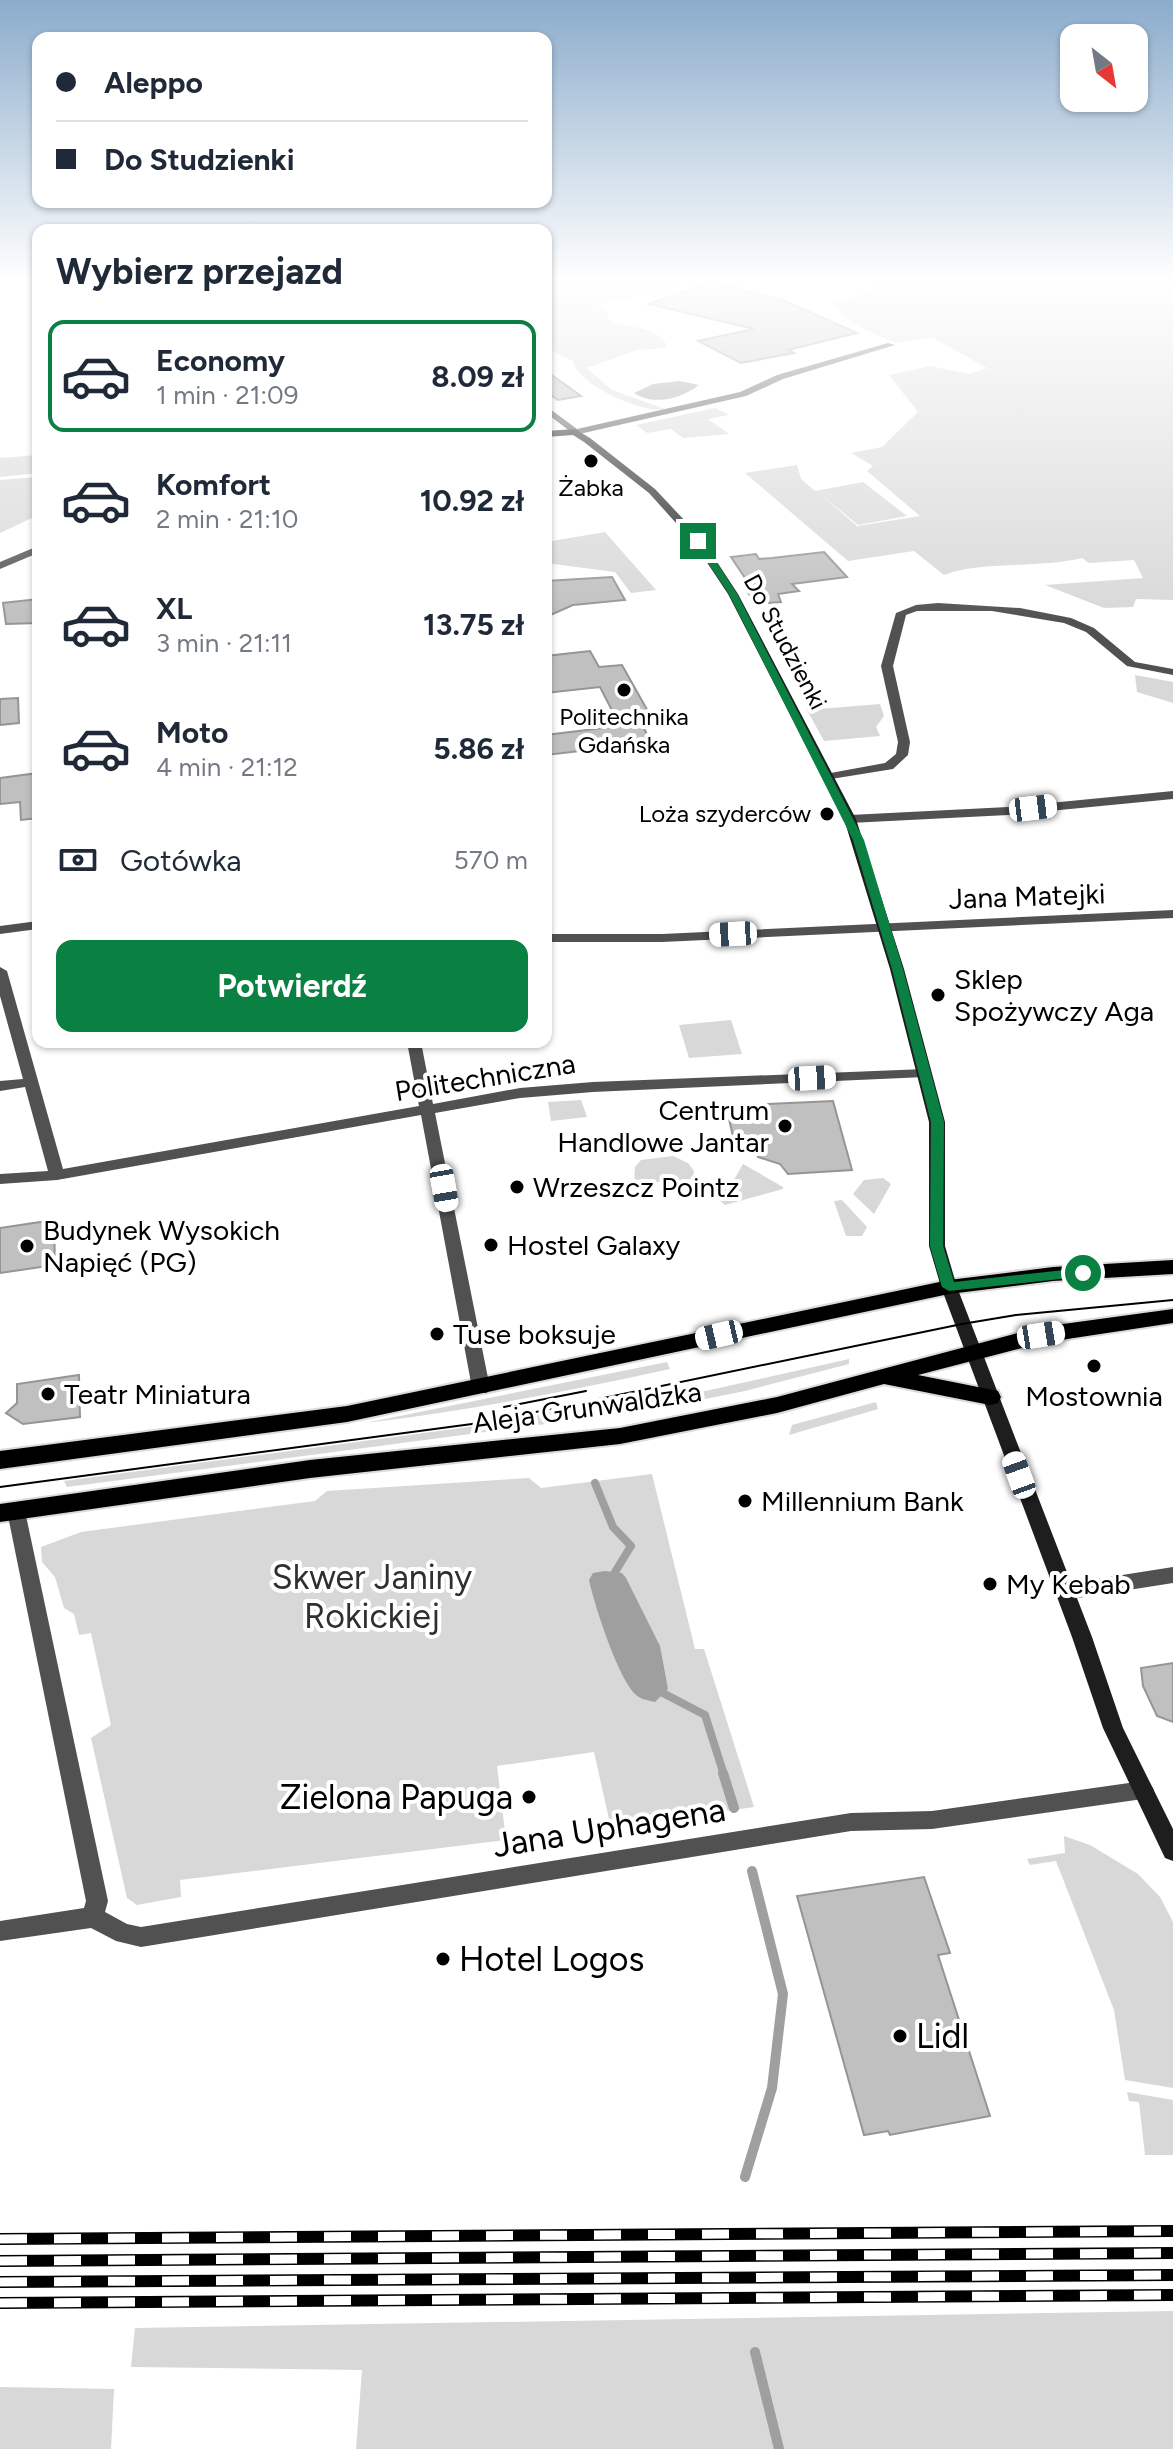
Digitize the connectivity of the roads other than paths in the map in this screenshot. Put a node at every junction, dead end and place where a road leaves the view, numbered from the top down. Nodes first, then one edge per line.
1 (745, 393) edge
2 (552, 414) edge
3 (575, 432) junction
4 (552, 434) edge
5 (32, 552) edge
6 (0, 566) edge
7 (1173, 672) edge
8 (829, 777) junction
9 (1173, 795) edge
10 (850, 819) junction
11 (1173, 914) edge
12 (32, 926) edge
13 (883, 926) junction
14 (0, 930) edge
15 (552, 938) edge
16 (0, 971) edge
17 (4, 1004) edge
18 (415, 1048) edge
19 (925, 1073) junction
20 (32, 1082) junction
21 (0, 1086) edge
22 (429, 1112) junction
23 (57, 1175) junction
24 (0, 1179) edge
25 (1173, 1267) edge
26 (949, 1287) junction
27 (1173, 1316) edge
28 (973, 1351) junction
29 (881, 1376) junction
30 (481, 1388) junction
31 (990, 1397) junction
32 (0, 1460) edge
33 (8, 1512) edge
34 (1173, 1575) edge
35 (1065, 1592) junction
36 (1143, 1790) junction
37 (1173, 1851) edge
38 (93, 1917) junction
39 (0, 1931) edge

1 - 3 street
2 - 3 street, Do Studzienki
3 - 4 main road
3 - 8 main road, Do Studzienki
5 - 6 street
7 - 8 street
8 - 10 main road, Do Studzienki
9 - 10 street
10 - 13 main road, Do Studzienki
11 - 13 street, Jana Matejki
12 - 14 street
13 - 15 street, Jana Matejki
13 - 19 main road, Do Studzienki
16 - 17 street
17 - 20 street
18 - 22 street
19 - 22 street, Politechniczna
19 - 26 main road, Do Studzienki
20 - 21 street
20 - 23 street
22 - 23 street, Politechniczna
22 - 30 street
23 - 24 street, Politechniczna
25 - 26 main road, Aleja Grunwaldzka
26 - 28 main road, Do Studzienki
26 - 30 main road, Aleja Grunwaldzka
27 - 28 main road, Aleja Grunwaldzka
28 - 29 main road, Aleja Grunwaldzka
28 - 31 main road, Do Studzienki
29 - 31 main road
29 - 33 main road, Aleja Grunwaldzka
30 - 32 main road, Aleja Grunwaldzka
31 - 35 main road, Do Studzienki
33 - 38 street
34 - 35 street
35 - 36 main road, Do Studzienki
36 - 37 main road, Do Studzienki
36 - 38 street, Jana Uphagena
38 - 39 street

